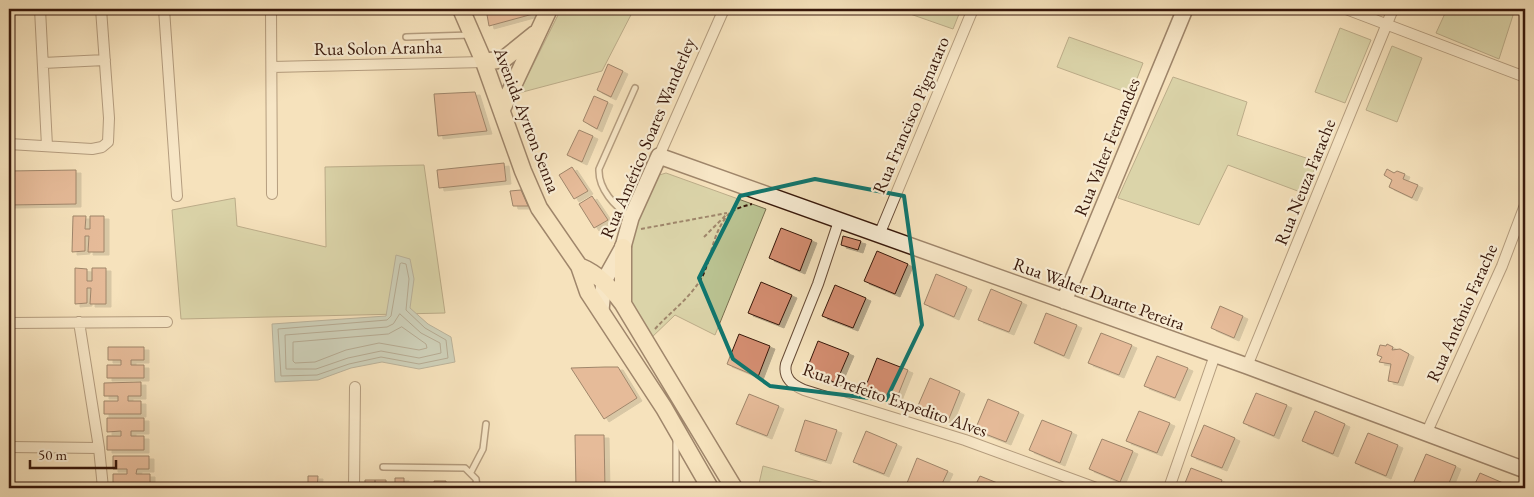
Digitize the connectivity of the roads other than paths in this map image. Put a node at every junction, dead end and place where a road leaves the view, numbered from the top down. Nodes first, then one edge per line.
1 (40, 9) edge
2 (101, 9) edge
3 (164, 9) edge
4 (271, 9) edge
5 (461, 9) edge
6 (549, 9) edge
7 (724, 9) edge
8 (973, 9) edge
9 (1185, 9) edge
10 (1346, 9) edge
11 (1393, 9) edge
12 (1387, 24) junction
13 (538, 31) junction
14 (473, 35) junction
15 (406, 38) dead end
16 (105, 60) junction
17 (484, 62) junction
18 (43, 63) junction
19 (272, 67) junction
20 (1525, 77) edge
21 (635, 88) dead end
22 (502, 109) junction
23 (9, 144) edge
24 (47, 146) junction
25 (659, 156) junction
26 (272, 194) dead end
27 (177, 196) dead end
28 (1525, 205) edge
29 (839, 221) junction
30 (633, 224) junction
31 (879, 235) junction
32 (623, 247) junction
33 (580, 271) junction
34 (604, 281) junction
35 (1064, 301) junction
36 (623, 304) junction
37 (601, 310) junction
38 (79, 322) junction
39 (167, 322) dead end
40 (9, 323) edge
41 (1215, 355) junction
42 (1247, 366) junction
43 (355, 387) dead end
44 (486, 424) dead end
45 (676, 430) junction
46 (1426, 434) junction
47 (9, 447) edge
48 (99, 448) junction
49 (383, 467) dead end
50 (1525, 470) edge
51 (471, 472) junction
52 (103, 488) edge
53 (354, 488) edge
54 (477, 488) edge
55 (676, 488) edge
56 (710, 488) edge
57 (734, 488) edge
58 (1094, 488) edge
59 (1169, 488) edge

1 - 18 street
2 - 16 street
3 - 27 street
4 - 19 street
5 - 14 main road, Avenida Ayrton Senna
6 - 13 main road
7 - 25 street, Rua Américo Soares Wanderley
8 - 31 street, Rua Francisco Pignataro
9 - 35 main road, Rua Valter Fernandes
10 - 12 street
11 - 12 street, Rua Neuza Farache
12 - 20 street
12 - 42 street, Rua Neuza Farache
13 - 17 main road
13 - 22 main road
14 - 15 lane
14 - 17 main road, Avenida Ayrton Senna
16 - 18 street
16 - 24 street
17 - 19 street, Rua Solon Aranha
17 - 22 main road, Avenida Ayrton Senna
18 - 24 street
19 - 26 street
21 - 30 lane
22 - 33 main road, Avenida Ayrton Senna
23 - 24 street
25 - 29 main road, Rua Walter Duarte Pereira
25 - 30 main road, Rua Américo Soares Wanderley
28 - 46 street, Rua Antônio Farache
29 - 31 main road, Rua Walter Duarte Pereira
29 - 58 street, Rua Prefeito Expedito Alves
30 - 32 main road, Rua Américo Soares Wanderley
31 - 35 main road, Rua Walter Duarte Pereira
32 - 34 main road, Rua Américo Soares Wanderley
32 - 36 main road
33 - 34 main road, Avenida Ayrton Senna
33 - 37 main road, Avenida Ayrton Senna
34 - 36 main road, Avenida Ayrton Senna
34 - 37 main road, Rua Américo Soares Wanderley
35 - 41 main road, Rua Walter Duarte Pereira
36 - 57 main road, Avenida Ayrton Senna
37 - 45 main road, Avenida Ayrton Senna
38 - 39 street
38 - 40 street
38 - 48 street
41 - 42 main road, Rua Walter Duarte Pereira
41 - 59 street
42 - 46 main road, Rua Walter Duarte Pereira
43 - 53 street
44 - 51 lane
45 - 55 lane
45 - 56 main road, Avenida Ayrton Senna
46 - 50 main road, Rua Walter Duarte Pereira
47 - 48 street
48 - 52 street
49 - 51 lane
51 - 54 lane

